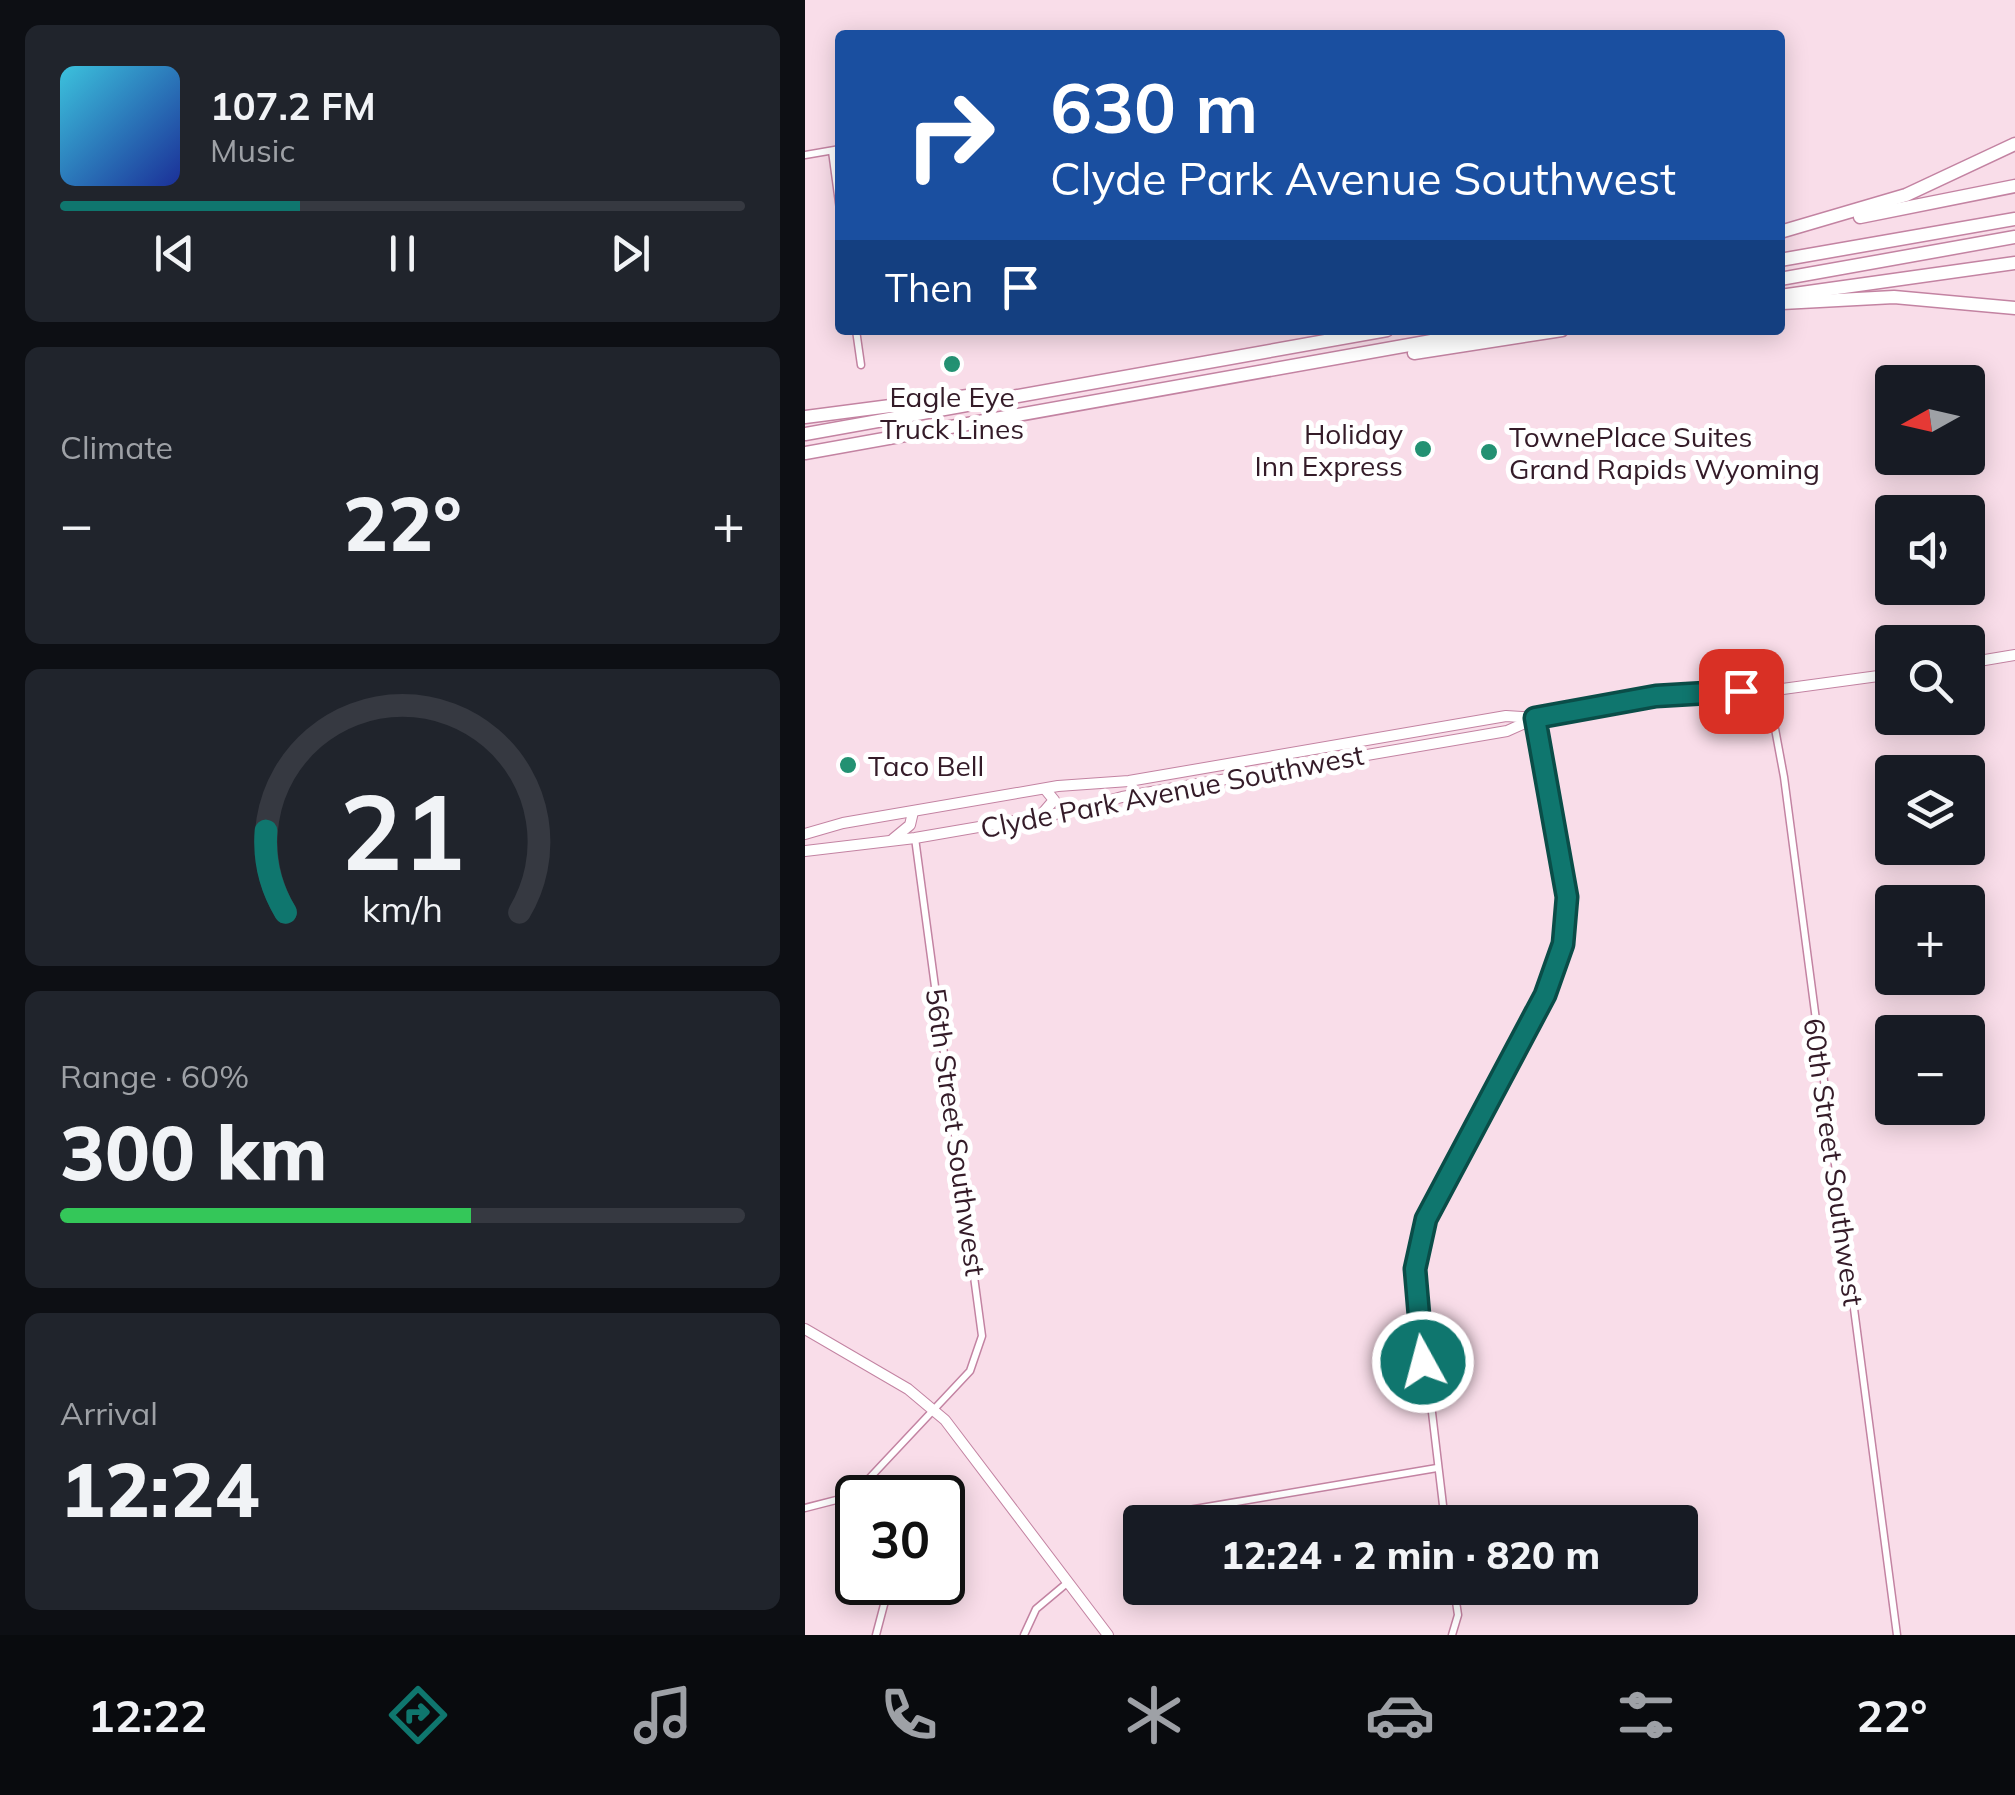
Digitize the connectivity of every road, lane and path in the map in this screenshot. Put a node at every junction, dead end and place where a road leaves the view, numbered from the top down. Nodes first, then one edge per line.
1 (2015, 144) edge
2 (835, 150) edge
3 (805, 155) edge
4 (2015, 186) edge
5 (2015, 218) edge
6 (1785, 231) edge
7 (1785, 232) edge
8 (2015, 237) edge
9 (1785, 259) edge
10 (2015, 262) edge
11 (1785, 278) edge
12 (1785, 295) edge
13 (1785, 304) edge
14 (2015, 308) edge
15 (857, 335) edge
16 (1328, 335) edge
17 (1359, 335) edge
18 (1465, 335) edge
19 (1531, 335) edge
20 (1269, 351) junction
21 (861, 365) dead end
22 (1087, 383) junction
23 (1179, 386) junction
24 (805, 417) edge
25 (805, 434) edge
26 (885, 438) junction
27 (805, 452) edge
28 (805, 462) edge
29 (2015, 655) edge
30 (1985, 659) edge
31 (1875, 676) edge
32 (1768, 690) junction
33 (1535, 718) junction
34 (1172, 773) junction
35 (1045, 789) junction
36 (1156, 791) junction
37 (913, 812) junction
38 (1037, 817) junction
39 (849, 822) junction
40 (805, 834) edge
41 (915, 838) junction
42 (889, 842) junction
43 (831, 850) junction
44 (805, 851) edge
45 (805, 1329) edge
46 (934, 1410) junction
47 (1437, 1468) junction
48 (872, 1475) edge
49 (835, 1500) edge
50 (1218, 1505) edge
51 (1442, 1505) edge
52 (805, 1508) edge
53 (1068, 1582) junction
54 (883, 1605) edge
55 (1457, 1605) edge
56 (875, 1635) edge
57 (1025, 1635) edge
58 (1108, 1635) edge
59 (1452, 1635) edge
60 (1897, 1635) edge

1 - 6 highway
2 - 3 street
4 - 7 highway
5 - 9 highway
8 - 11 highway
10 - 12 highway
13 - 14 highway
15 - 21 street
16 - 20 highway
17 - 20 highway
18 - 23 highway
19 - 23 highway
20 - 22 highway
22 - 24 highway
22 - 25 highway
23 - 26 highway
26 - 27 highway
26 - 28 highway
29 - 30 main road
31 - 32 main road, Clyde Park Avenue Southwest
32 - 33 main road, Clyde Park Avenue Southwest
32 - 60 street, 60th Street Southwest
33 - 34 main road, Clyde Park Avenue Southwest
33 - 36 main road, Clyde Park Avenue Southwest
33 - 47 street
34 - 35 main road, Clyde Park Avenue Southwest
34 - 36 main road
35 - 37 main road, Clyde Park Avenue Southwest
35 - 38 main road
36 - 38 main road, Clyde Park Avenue Southwest
37 - 39 main road, Clyde Park Avenue Southwest
37 - 42 main road
38 - 41 main road, Clyde Park Avenue Southwest
39 - 40 main road, Clyde Park Avenue Southwest
39 - 43 main road
41 - 42 main road, Clyde Park Avenue Southwest
41 - 46 street, 56th Street Southwest
42 - 43 main road, Clyde Park Avenue Southwest
43 - 44 main road, Clyde Park Avenue Southwest
45 - 46 main road
46 - 48 street, 56th Street Southwest
46 - 53 main road
47 - 50 street
47 - 51 street
49 - 52 street
53 - 57 street
53 - 58 main road
54 - 56 street
55 - 59 street

